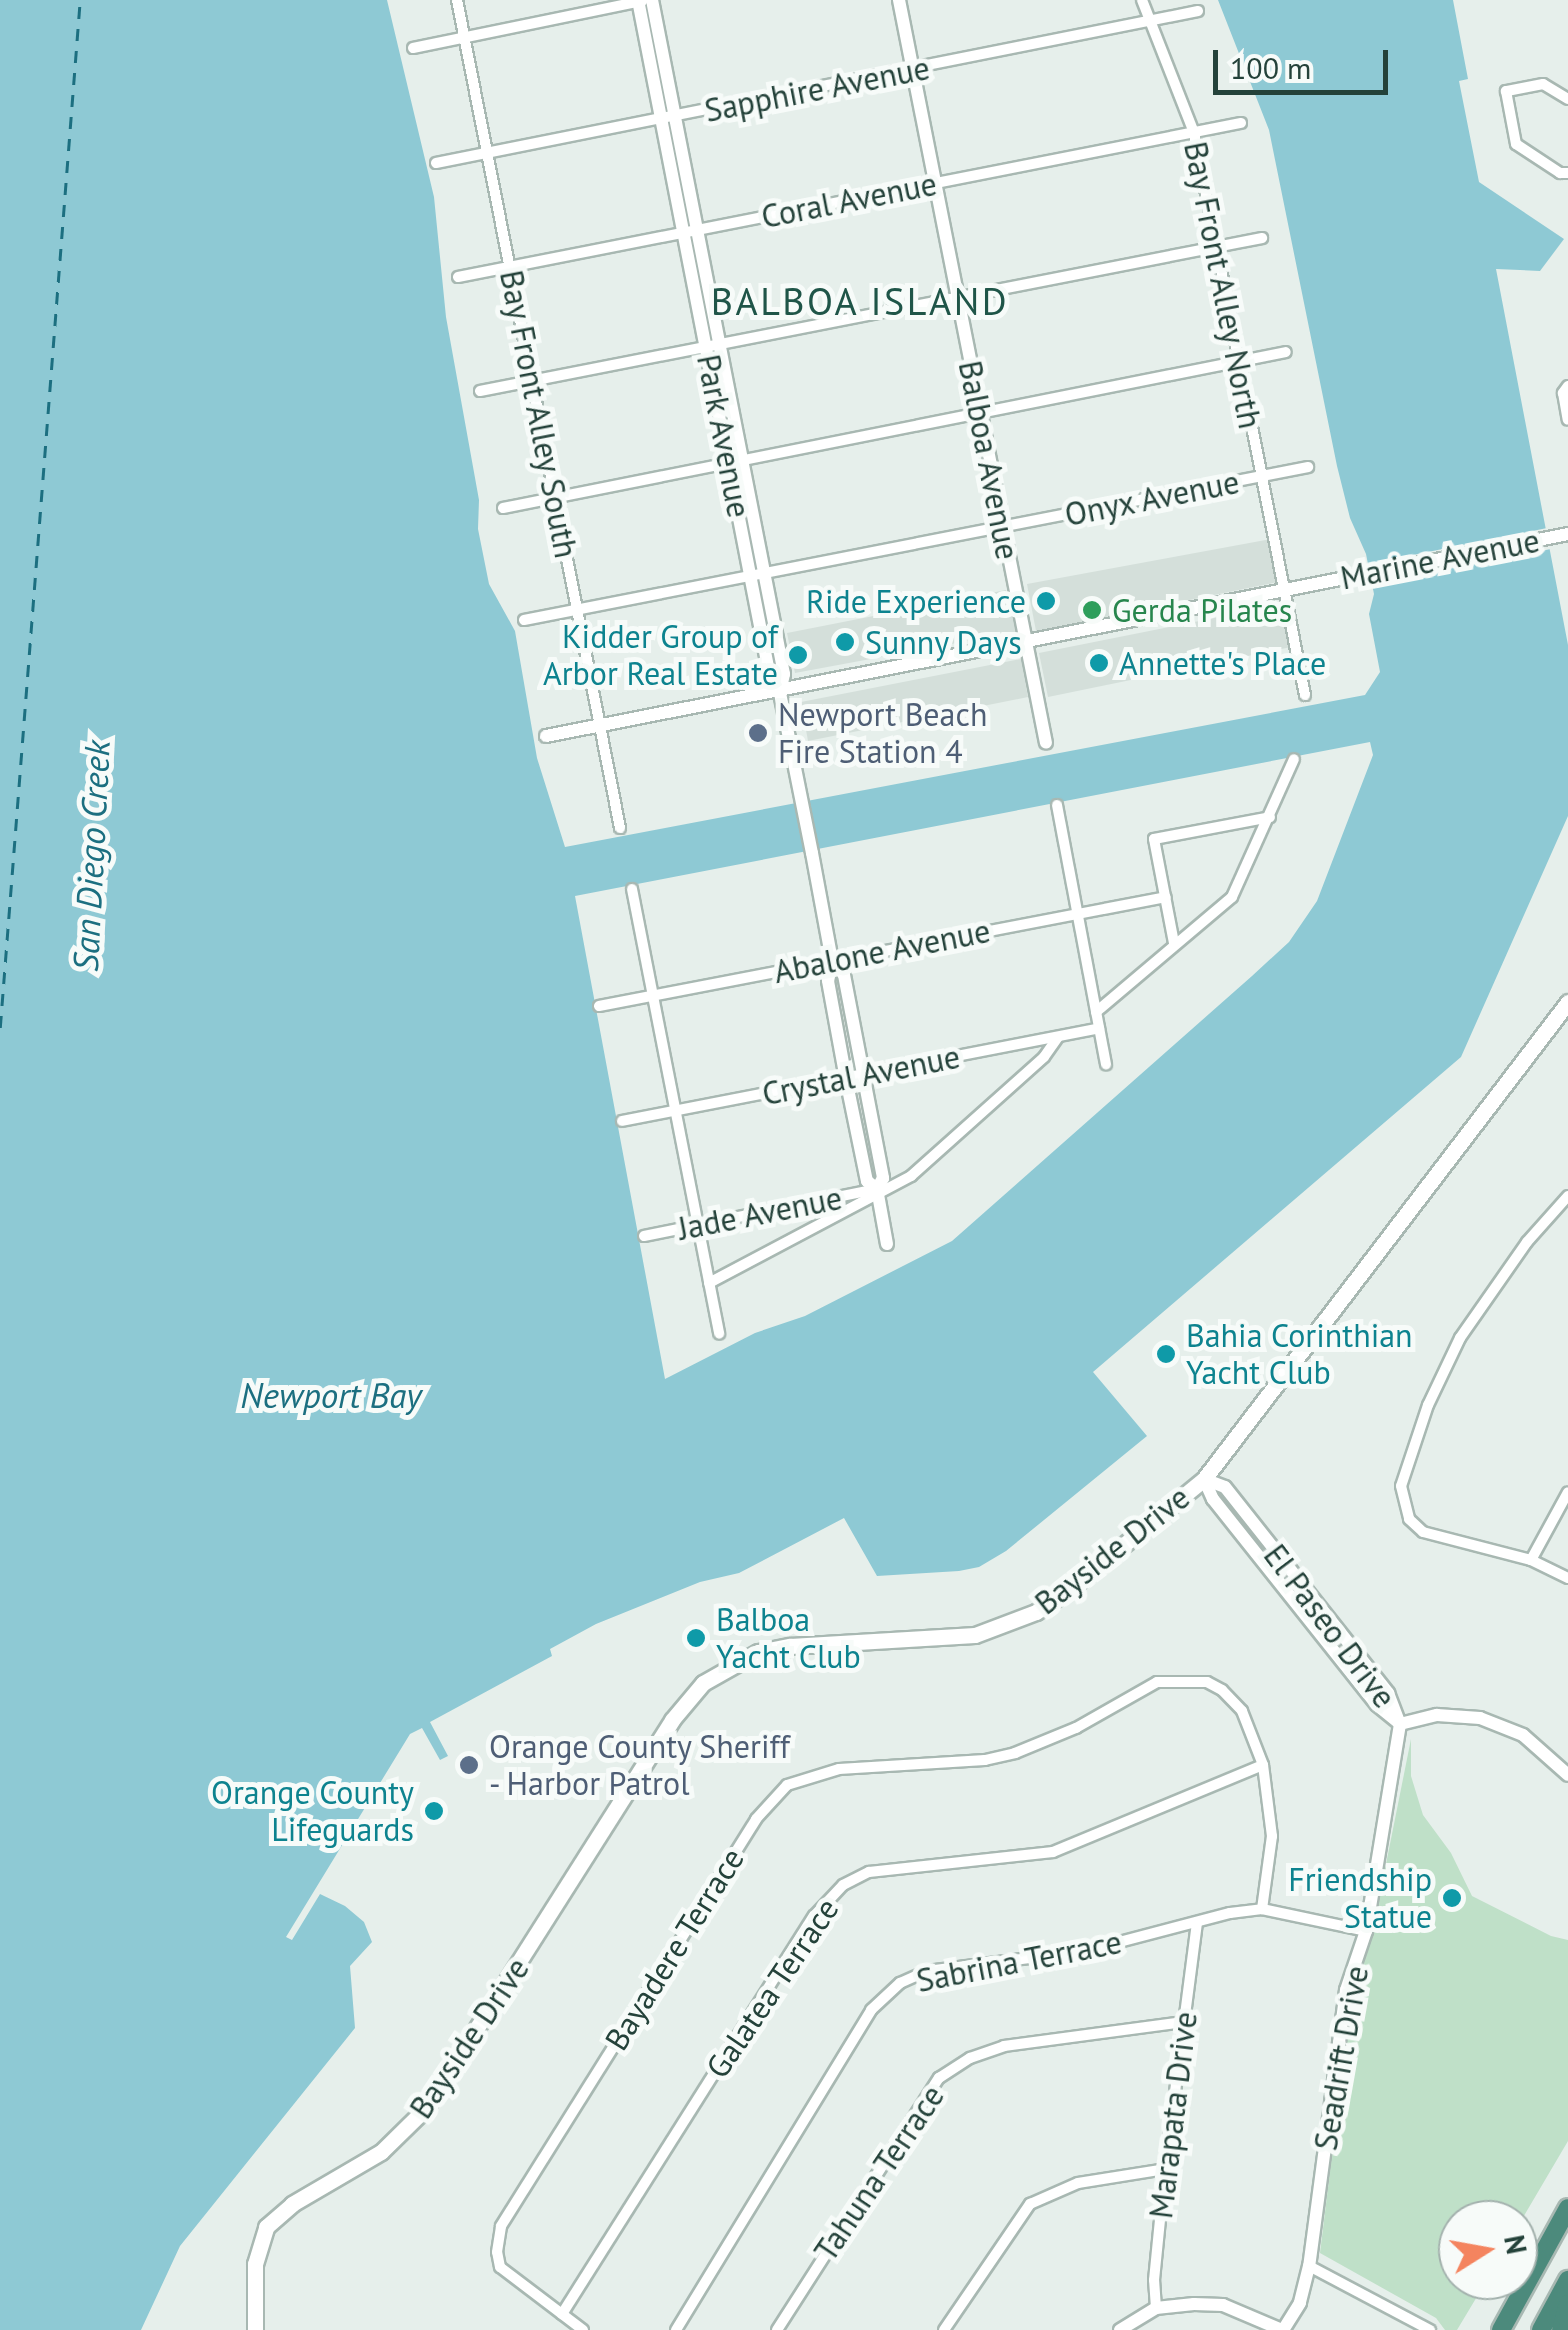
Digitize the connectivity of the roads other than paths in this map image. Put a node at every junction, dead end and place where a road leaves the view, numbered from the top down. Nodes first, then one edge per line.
1 (457, 0) edge
2 (644, 0) edge
3 (899, 0) edge
4 (1142, 0) edge
5 (1198, 12) dead end
6 (1151, 20) junction
7 (464, 37) junction
8 (413, 48) dead end
9 (912, 71) junction
10 (1568, 99) edge
11 (668, 119) junction
12 (1241, 123) dead end
13 (1194, 133) junction
14 (488, 153) junction
15 (436, 163) dead end
16 (1568, 173) edge
17 (934, 184) junction
18 (690, 232) junction
19 (1262, 238) dead end
20 (1216, 247) junction
21 (509, 267) junction
22 (458, 277) dead end
23 (957, 297) junction
24 (713, 347) junction
25 (1286, 352) dead end
26 (1239, 361) junction
27 (532, 382) junction
28 (1568, 386) edge
29 (480, 391) dead end
30 (980, 415) junction
31 (1568, 420) edge
32 (735, 461) junction
33 (1308, 468) dead end
34 (1262, 477) junction
35 (555, 498) junction
36 (503, 508) dead end
37 (1002, 527) junction
38 (1568, 534) edge
39 (758, 575) junction
40 (1284, 590) junction
41 (578, 610) junction
42 (524, 620) dead end
43 (1025, 642) junction
44 (780, 692) junction
45 (1305, 695) dead end
46 (600, 727) junction
47 (546, 736) dead end
48 (1046, 744) dead end
49 (1294, 759) dead end
50 (1057, 805) dead end
51 (1270, 816) junction
52 (620, 828) dead end
53 (632, 889) dead end
54 (1166, 897) junction
55 (1078, 914) junction
56 (1174, 943) junction
57 (832, 961) junction
58 (652, 996) junction
59 (1568, 1002) edge
60 (599, 1006) dead end
61 (1096, 1012) junction
62 (1100, 1028) junction
63 (1058, 1036) junction
64 (1106, 1064) dead end
65 (863, 1076) junction
66 (846, 1079) junction
67 (675, 1111) junction
68 (622, 1121) dead end
69 (877, 1192) junction
70 (1568, 1196) edge
71 (697, 1226) junction
72 (644, 1236) dead end
73 (887, 1244) dead end
74 (708, 1284) junction
75 (719, 1334) dead end
76 (1204, 1479) junction
77 (1568, 1492) edge
78 (1531, 1560) junction
79 (1568, 1578) edge
80 (1400, 1724) junction
81 (1263, 1765) junction
82 (1568, 1775) edge
83 (1262, 1909) junction
84 (1197, 1922) junction
85 (1366, 1931) junction
86 (1184, 2022) junction
87 (1166, 2169) junction
88 (1568, 2208) edge
89 (1310, 2266) junction
90 (1568, 2280) edge
91 (1568, 2304) edge
92 (1156, 2308) junction
93 (562, 2314) junction
94 (255, 2330) edge
95 (583, 2330) edge
96 (676, 2330) edge
97 (778, 2330) edge
98 (944, 2330) edge
99 (1120, 2330) edge
100 (1282, 2330) edge
101 (1430, 2330) edge
102 (1501, 2330) edge
103 (1541, 2330) edge
104 (1560, 2330) edge

1 - 7 street, Bay Front Alley South
2 - 7 street
2 - 11 street, Park Avenue
3 - 9 street, Balboa Avenue
4 - 6 street, Bay Front Alley North
5 - 6 street, Sapphire Avenue
6 - 9 street, Sapphire Avenue
6 - 13 street, Bay Front Alley North
7 - 8 street
7 - 14 street, Bay Front Alley South
9 - 11 street, Sapphire Avenue
9 - 17 street, Balboa Avenue
10 - 16 street
11 - 14 street, Sapphire Avenue
11 - 18 street, Park Avenue
12 - 13 street, Coral Avenue
13 - 17 street, Coral Avenue
13 - 20 street, Bay Front Alley North
14 - 15 street, Sapphire Avenue
14 - 21 street, Bay Front Alley South
17 - 18 street, Coral Avenue
17 - 23 street, Balboa Avenue
18 - 21 street, Coral Avenue
18 - 24 street, Park Avenue
19 - 20 street
20 - 23 street
20 - 26 street, Bay Front Alley North
21 - 22 street, Coral Avenue
21 - 27 street, Bay Front Alley South
23 - 24 street
23 - 30 street, Balboa Avenue
24 - 27 street
24 - 32 street, Park Avenue
25 - 26 street
26 - 30 street
26 - 34 street, Bay Front Alley North
27 - 29 street
27 - 35 street, Bay Front Alley South
28 - 31 street
30 - 32 street
30 - 37 street, Balboa Avenue
32 - 35 street
32 - 39 street, Park Avenue
33 - 34 street, Onyx Avenue
34 - 37 street, Onyx Avenue
34 - 40 street, Bay Front Alley North
35 - 36 street
35 - 41 street, Bay Front Alley South
37 - 39 street, Onyx Avenue
37 - 43 street, Balboa Avenue
38 - 40 street, Marine Avenue
39 - 41 street, Onyx Avenue
39 - 44 street, Park Avenue
40 - 43 street, Marine Avenue
40 - 45 street, Bay Front Alley North
41 - 42 street, Onyx Avenue
41 - 46 street, Bay Front Alley South
43 - 44 street, Marine Avenue
43 - 48 street, Balboa Avenue
44 - 46 street, Marine Avenue
44 - 57 street, Park Avenue
46 - 47 street, Marine Avenue
46 - 52 street, Bay Front Alley South
49 - 51 street
50 - 55 street
51 - 54 street
51 - 56 street
53 - 58 street
54 - 55 street, Abalone Avenue
54 - 56 street
55 - 57 street, Abalone Avenue
55 - 61 street
56 - 61 street
57 - 58 street, Abalone Avenue
57 - 65 street, Park Avenue
57 - 66 street, Park Avenue
58 - 60 street, Abalone Avenue
58 - 67 street
59 - 76 main road, Bayside Drive
61 - 62 street
62 - 63 street, Crystal Avenue
62 - 64 street
63 - 65 street, Crystal Avenue
63 - 69 street
65 - 66 street, Crystal Avenue
65 - 69 street, Park Avenue
66 - 67 street, Crystal Avenue
66 - 69 street, Park Avenue
67 - 68 street, Crystal Avenue
67 - 71 street
69 - 71 street, Jade Avenue
69 - 73 street, Park Avenue
69 - 74 street
70 - 78 street
71 - 72 street, Jade Avenue
71 - 74 street
74 - 75 street
76 - 80 street, El Paseo Drive
76 - 94 main road, Bayside Drive
77 - 78 street
78 - 79 street
80 - 82 street
80 - 85 street, Seadrift Drive
81 - 83 street, Bayadere Terrace
81 - 93 street, Galatea Terrace
81 - 93 street, Bayadere Terrace
83 - 84 street, Sabrina Terrace
83 - 85 street, Sabrina Terrace
84 - 86 street, Marapata Drive
84 - 96 street, Sabrina Terrace
85 - 89 street, Seadrift Drive
86 - 87 street, Marapata Drive
86 - 97 street, Tahuna Terrace
87 - 92 street, Marapata Drive
87 - 98 street
88 - 102 highway
89 - 100 street, Seadrift Drive
89 - 101 street
90 - 103 highway
91 - 104 highway
92 - 99 street
92 - 100 street
93 - 95 street

